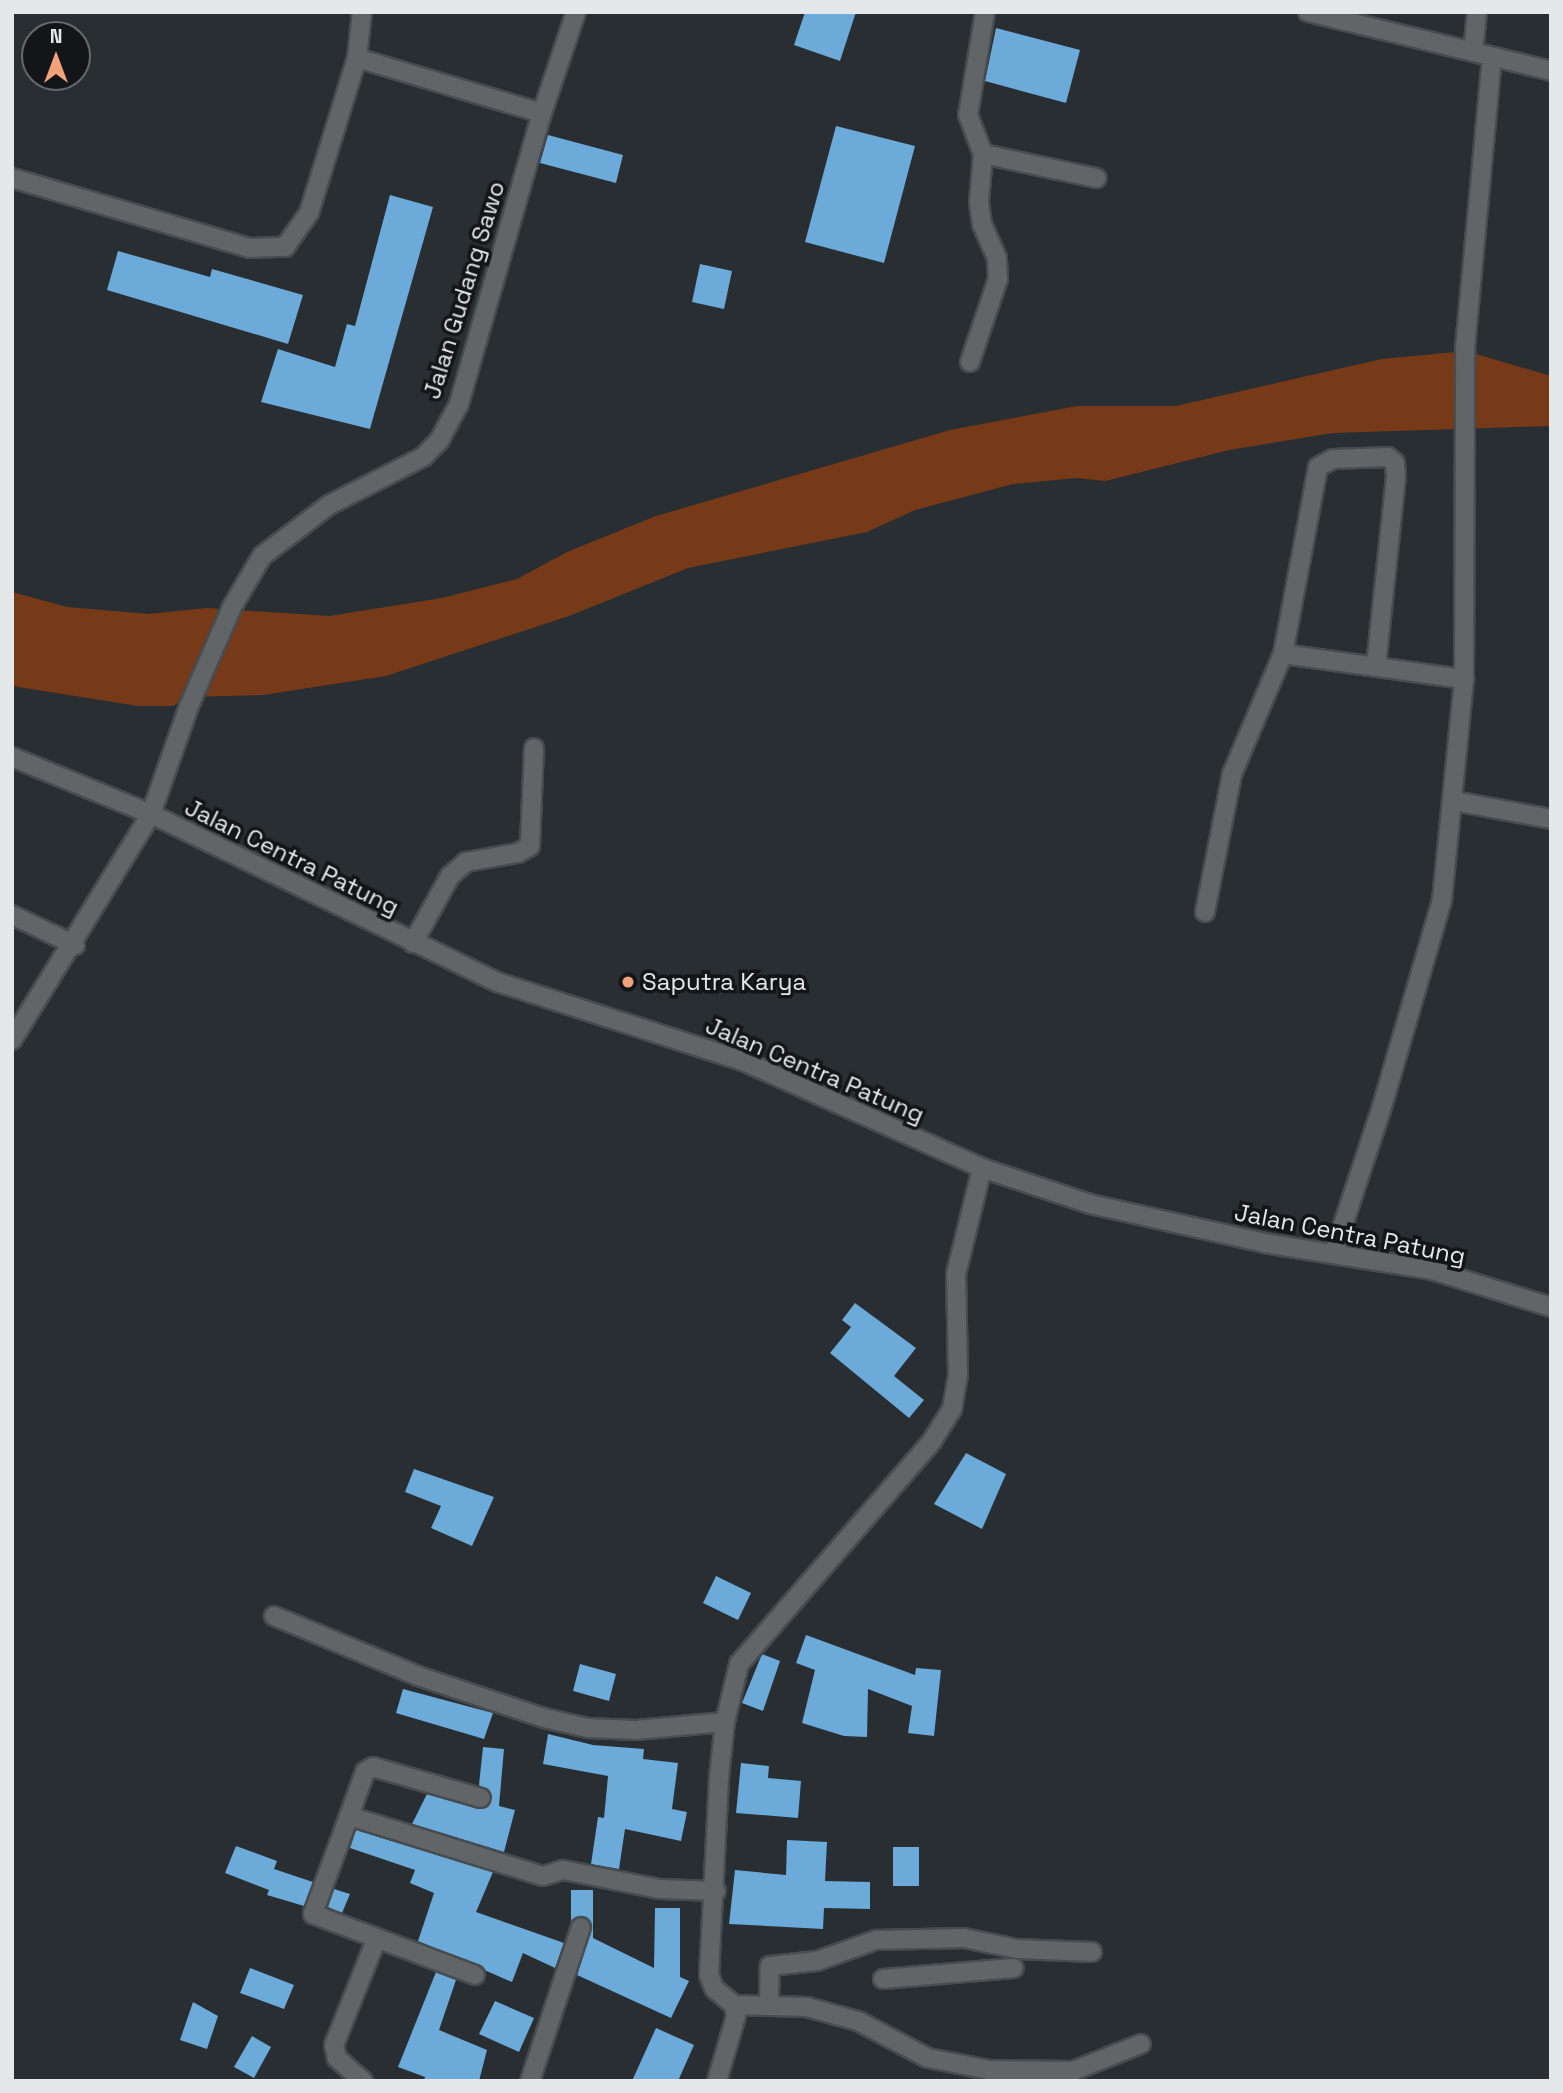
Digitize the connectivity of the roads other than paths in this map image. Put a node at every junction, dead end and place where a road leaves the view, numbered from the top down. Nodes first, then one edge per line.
1 (362, 12) edge
2 (576, 12) edge
3 (985, 12) edge
4 (1308, 12) edge
5 (1477, 12) edge
6 (1473, 52) junction
7 (1492, 57) junction
8 (357, 58) junction
9 (1551, 71) edge
10 (542, 113) junction
11 (983, 154) junction
12 (12, 178) edge
13 (1096, 178) dead end
14 (970, 362) dead end
15 (1283, 654) junction
16 (1376, 667) junction
17 (1464, 679) junction
18 (534, 748) dead end
19 (12, 757) edge
20 (1454, 801) junction
21 (151, 814) junction
22 (1551, 819) edge
23 (1205, 912) dead end
24 (12, 915) edge
25 (413, 943) junction
26 (75, 944) junction
27 (15, 1029) edge
28 (982, 1168) junction
29 (1334, 1252) junction
30 (1551, 1307) edge
31 (274, 1616) dead end
32 (725, 1722) junction
33 (481, 1798) dead end
34 (349, 1816) junction
35 (716, 1891) junction
36 (581, 1927) dead end
37 (376, 1940) junction
38 (1092, 1952) dead end
39 (1014, 1968) dead end
40 (475, 1975) dead end
41 (883, 1979) dead end
42 (769, 2004) junction
43 (734, 2005) junction
44 (1141, 2044) dead end
45 (363, 2081) edge
46 (530, 2081) edge
47 (717, 2081) edge

1 - 8 street
2 - 10 street, Jalan Gudang Sawo
3 - 11 street
4 - 6 street
5 - 6 street
6 - 7 street
7 - 9 street
7 - 17 street
8 - 10 street
8 - 12 street
10 - 21 street, Jalan Gudang Sawo
11 - 13 street
11 - 14 street
15 - 16 street
15 - 16 street
15 - 23 street
16 - 17 street
17 - 20 street
18 - 25 street
19 - 21 street, Jalan Centra Patung
20 - 22 street
20 - 29 street
21 - 25 street, Jalan Centra Patung
21 - 26 street, Jalan Gudang Sawo
24 - 26 street
25 - 28 street, Jalan Centra Patung
26 - 27 street, Jalan Gudang Sawo
28 - 29 street, Jalan Centra Patung
28 - 32 street
29 - 30 street, Jalan Centra Patung
31 - 32 street
32 - 35 street
33 - 34 street
34 - 35 street
34 - 37 street
35 - 43 street
36 - 46 street
37 - 40 street
37 - 45 street
38 - 42 street
39 - 41 street
42 - 43 street
42 - 44 street
43 - 47 street

